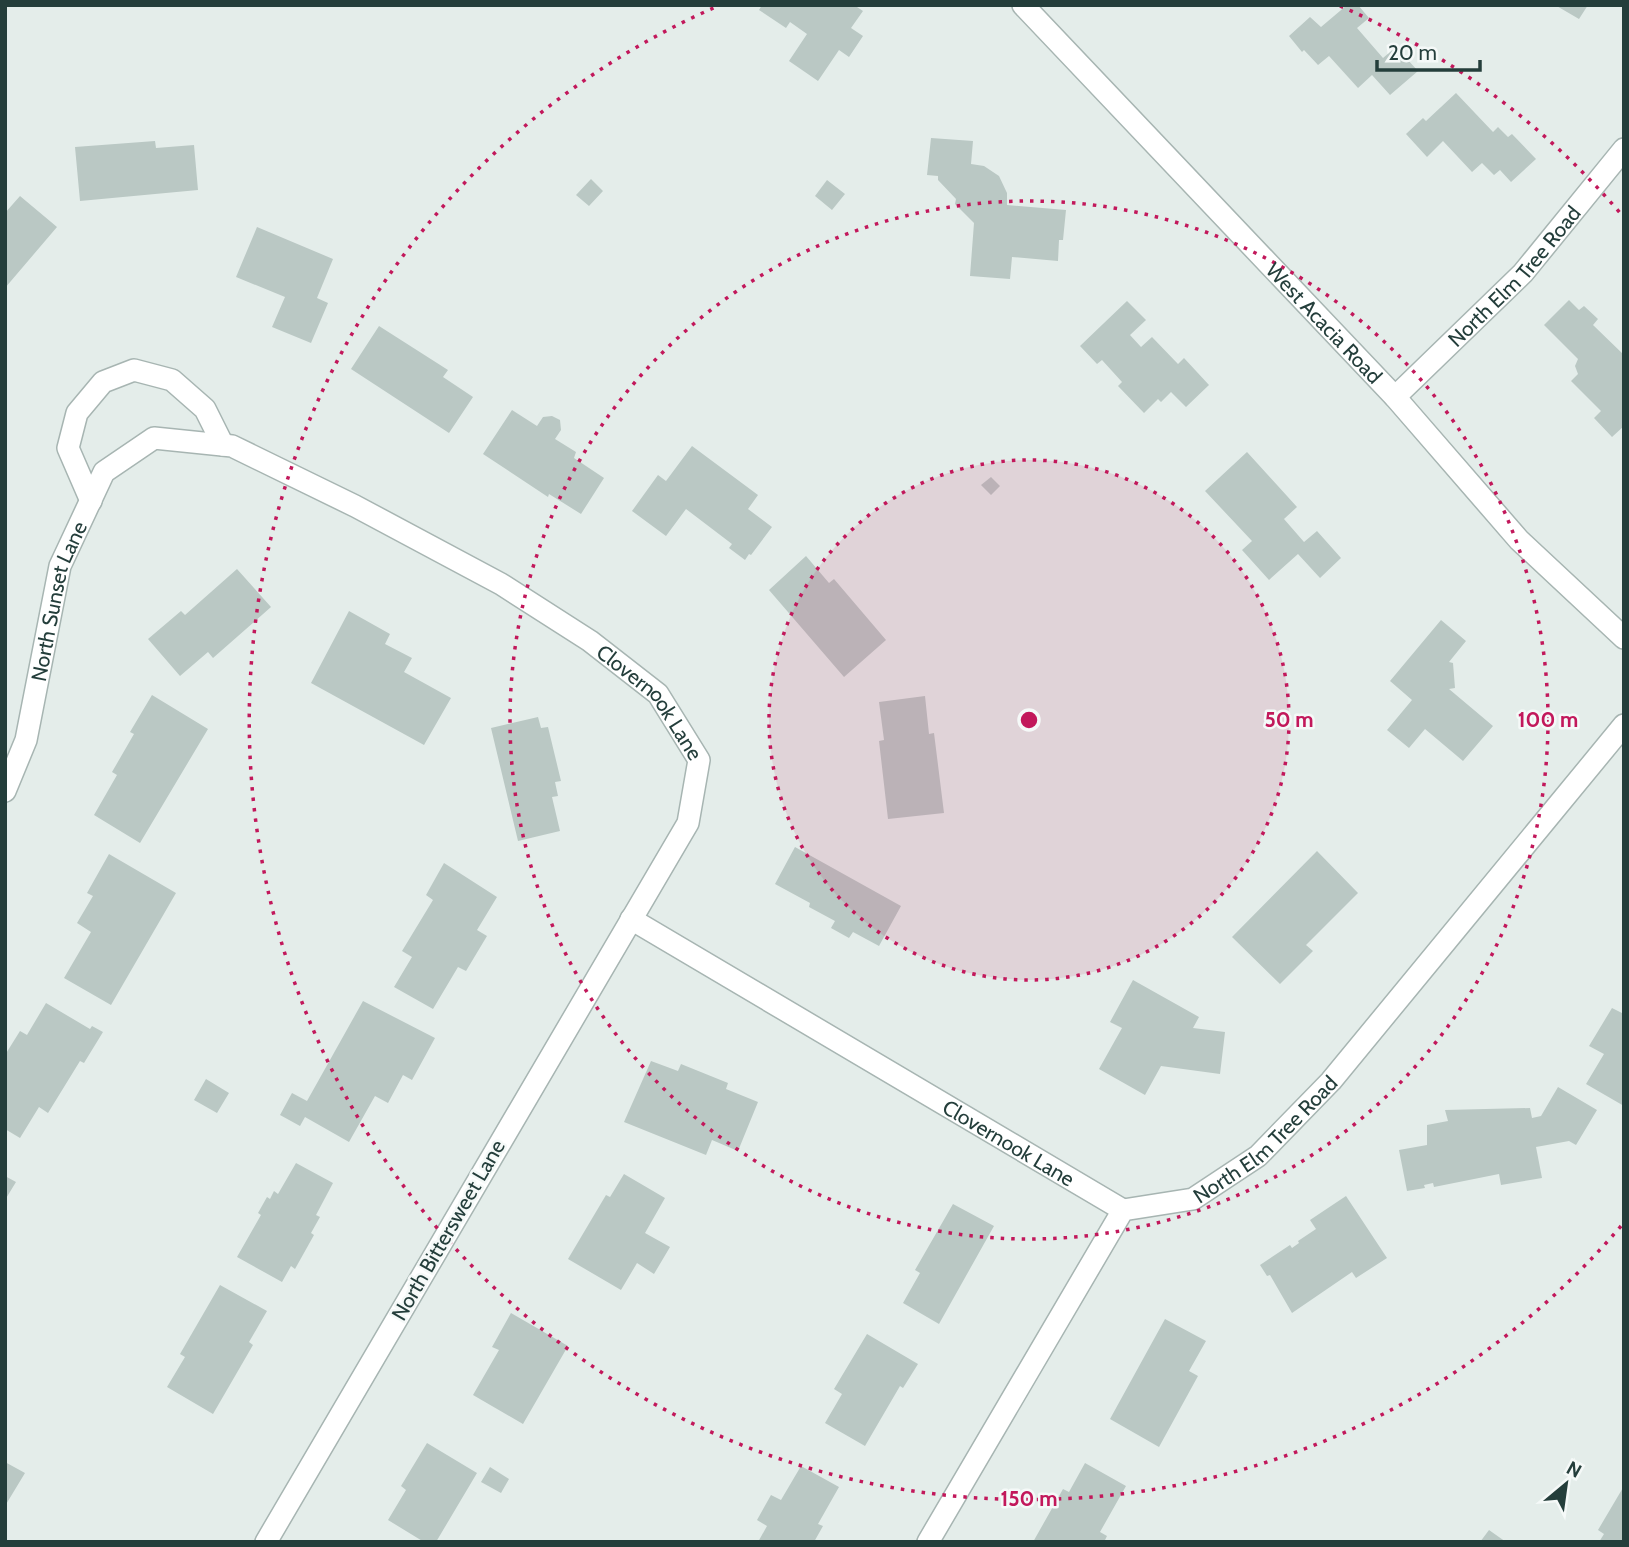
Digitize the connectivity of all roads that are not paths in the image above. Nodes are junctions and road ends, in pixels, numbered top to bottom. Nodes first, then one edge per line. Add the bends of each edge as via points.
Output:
1 (1023, 5) edge
2 (1624, 149) edge
3 (1395, 397) junction
4 (154, 438) joint
5 (223, 445) junction
6 (91, 500) junction
7 (1624, 638) edge
8 (1624, 725) edge
9 (5, 791) edge
10 (631, 919) junction
11 (1123, 1210) junction
12 (266, 1542) edge
13 (928, 1542) edge

1 - 3 street, West Acacia Road
2 - 3 street, North Elm Tree Road via 1522,273
3 - 7 street, West Acacia Road via 1519,540
4 - 5 street, Clovernook Lane
4 - 6 street, North Sunset Lane via 104,472
5 - 6 street via 205,409 172,380 134,370 103,382 77,413 68,448
5 - 10 street, Clovernook Lane via 355,506 501,584 590,641 658,695 698,760 688,823
6 - 9 street, North Sunset Lane via 60,566 26,740
8 - 11 street, North Elm Tree Road via 1331,1081 1258,1156 1193,1199
10 - 11 street, Clovernook Lane
10 - 12 street, North Bittersweet Lane
11 - 13 street

